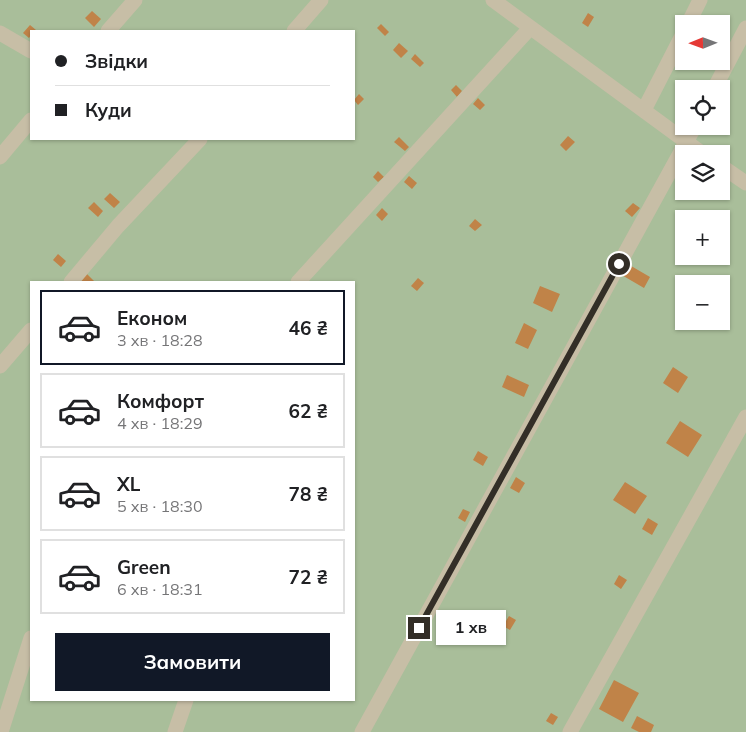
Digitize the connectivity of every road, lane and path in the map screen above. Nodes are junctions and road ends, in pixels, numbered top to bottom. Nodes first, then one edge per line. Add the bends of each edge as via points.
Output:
1 (136, 0) edge
2 (321, 0) edge
3 (700, 0) edge
4 (501, 2) edge
5 (692, 15) edge
6 (530, 28) junction
7 (746, 28) edge
8 (109, 30) edge
9 (295, 30) edge
10 (0, 33) edge
11 (30, 50) edge
12 (675, 50) edge
13 (719, 80) edge
14 (644, 110) junction
15 (30, 121) edge
16 (690, 135) edge
17 (199, 140) edge
18 (686, 143) junction
19 (689, 145) edge
20 (0, 157) edge
21 (730, 172) edge
22 (746, 183) edge
23 (72, 281) edge
24 (299, 281) edge
25 (30, 331) edge
26 (0, 366) edge
27 (746, 418) edge
28 (30, 641) edge
29 (186, 701) edge
30 (1, 732) edge
31 (175, 732) edge
32 (362, 732) edge
33 (570, 732) edge

1 - 8 street
2 - 9 street
3 - 5 street
4 - 6 street
6 - 14 street
6 - 24 street
7 - 13 street
10 - 11 street
12 - 14 street
14 - 18 street
15 - 20 street
16 - 18 street
17 - 23 street via 118,226
18 - 19 street
18 - 32 street
21 - 22 street
25 - 26 street
27 - 33 street
28 - 30 street
29 - 31 street

